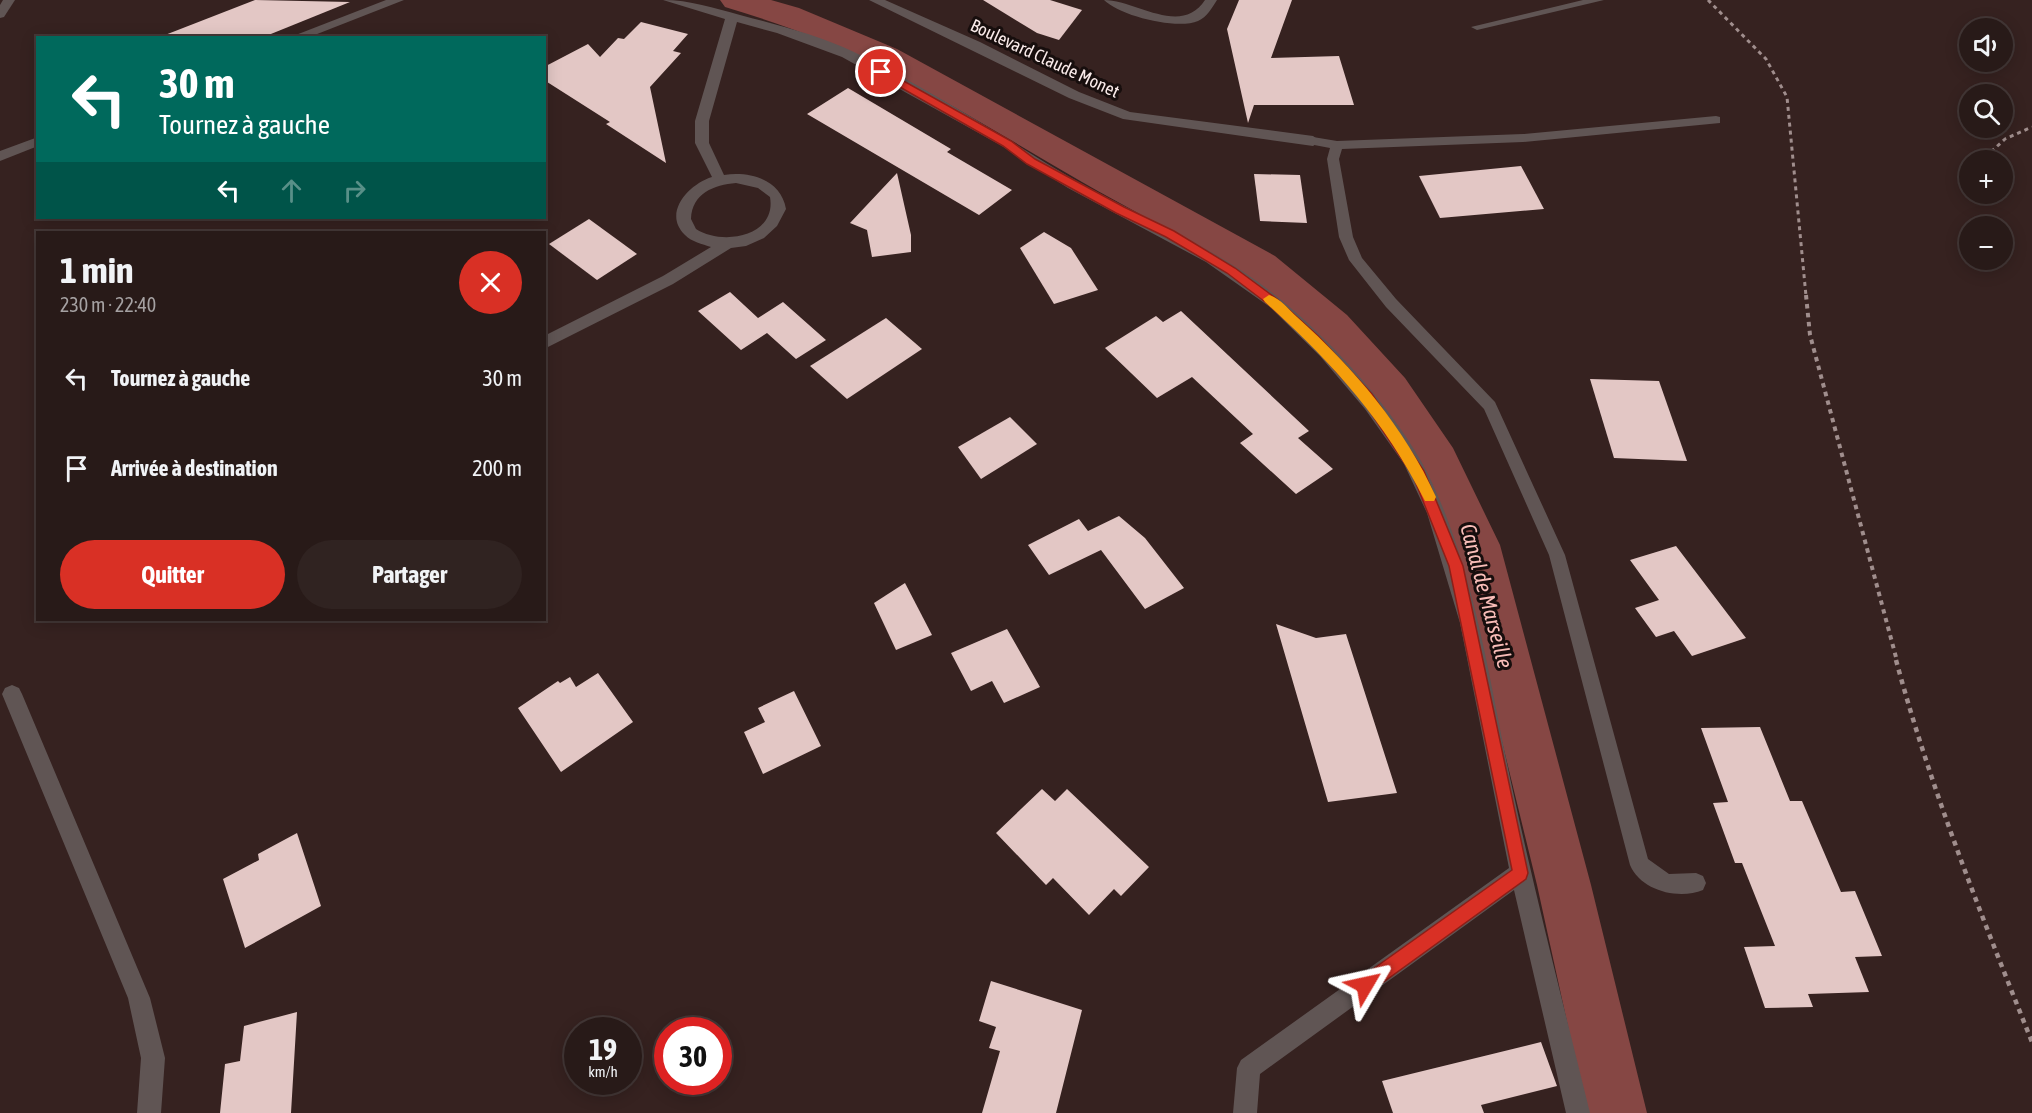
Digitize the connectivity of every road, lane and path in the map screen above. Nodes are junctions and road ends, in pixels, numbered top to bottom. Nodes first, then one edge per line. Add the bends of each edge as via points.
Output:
1 (9, 0) edge
2 (398, 0) edge
3 (669, 0) edge
4 (875, 0) edge
5 (1110, 0) edge
6 (1211, 0) edge
7 (1598, 0) edge
8 (1708, 0) edge
9 (0, 15) edge
10 (732, 17) junction
11 (1478, 27) dead end
12 (299, 36) edge
13 (1716, 120) dead end
14 (2032, 127) edge
15 (1313, 141) joint
16 (36, 142) edge
17 (1337, 145) junction
18 (1993, 150) edge
19 (0, 156) edge
20 (720, 180) junction
21 (727, 244) junction
22 (546, 342) edge
23 (12, 694) dead end
24 (1520, 873) junction
25 (1696, 883) dead end
26 (2032, 1042) edge
27 (149, 1113) edge
28 (1245, 1113) edge
29 (1578, 1113) edge

1 - 9 lane
2 - 12 street
3 - 10 street
4 - 15 street, Boulevard Claude Monet via 1074,95 1128,116
5 - 6 street via 1165,19 1191,20 1204,12
7 - 11 lane
8 - 26 path via 1766,59 1787,97 1810,335 1913,723
10 - 20 street via 702,121 702,143
10 - 24 street via 847,54 1007,143 1041,167 1231,270 1314,339 1360,389 1419,474 1456,566
13 - 17 lane via 1523,138
14 - 18 path via 2005,139
15 - 17 lane
16 - 19 street
17 - 25 lane via 1333,159 1346,237 1356,260 1391,303 1490,406 1557,555 1640,865 1666,884
20 - 21 street via 706,185 686,201 683,222 699,238
20 - 21 street via 752,179 765,184 780,203 771,226 751,238
21 - 22 street via 668,280
23 - 27 street via 139,998 153,1058
24 - 28 street via 1250,1068
24 - 29 street

